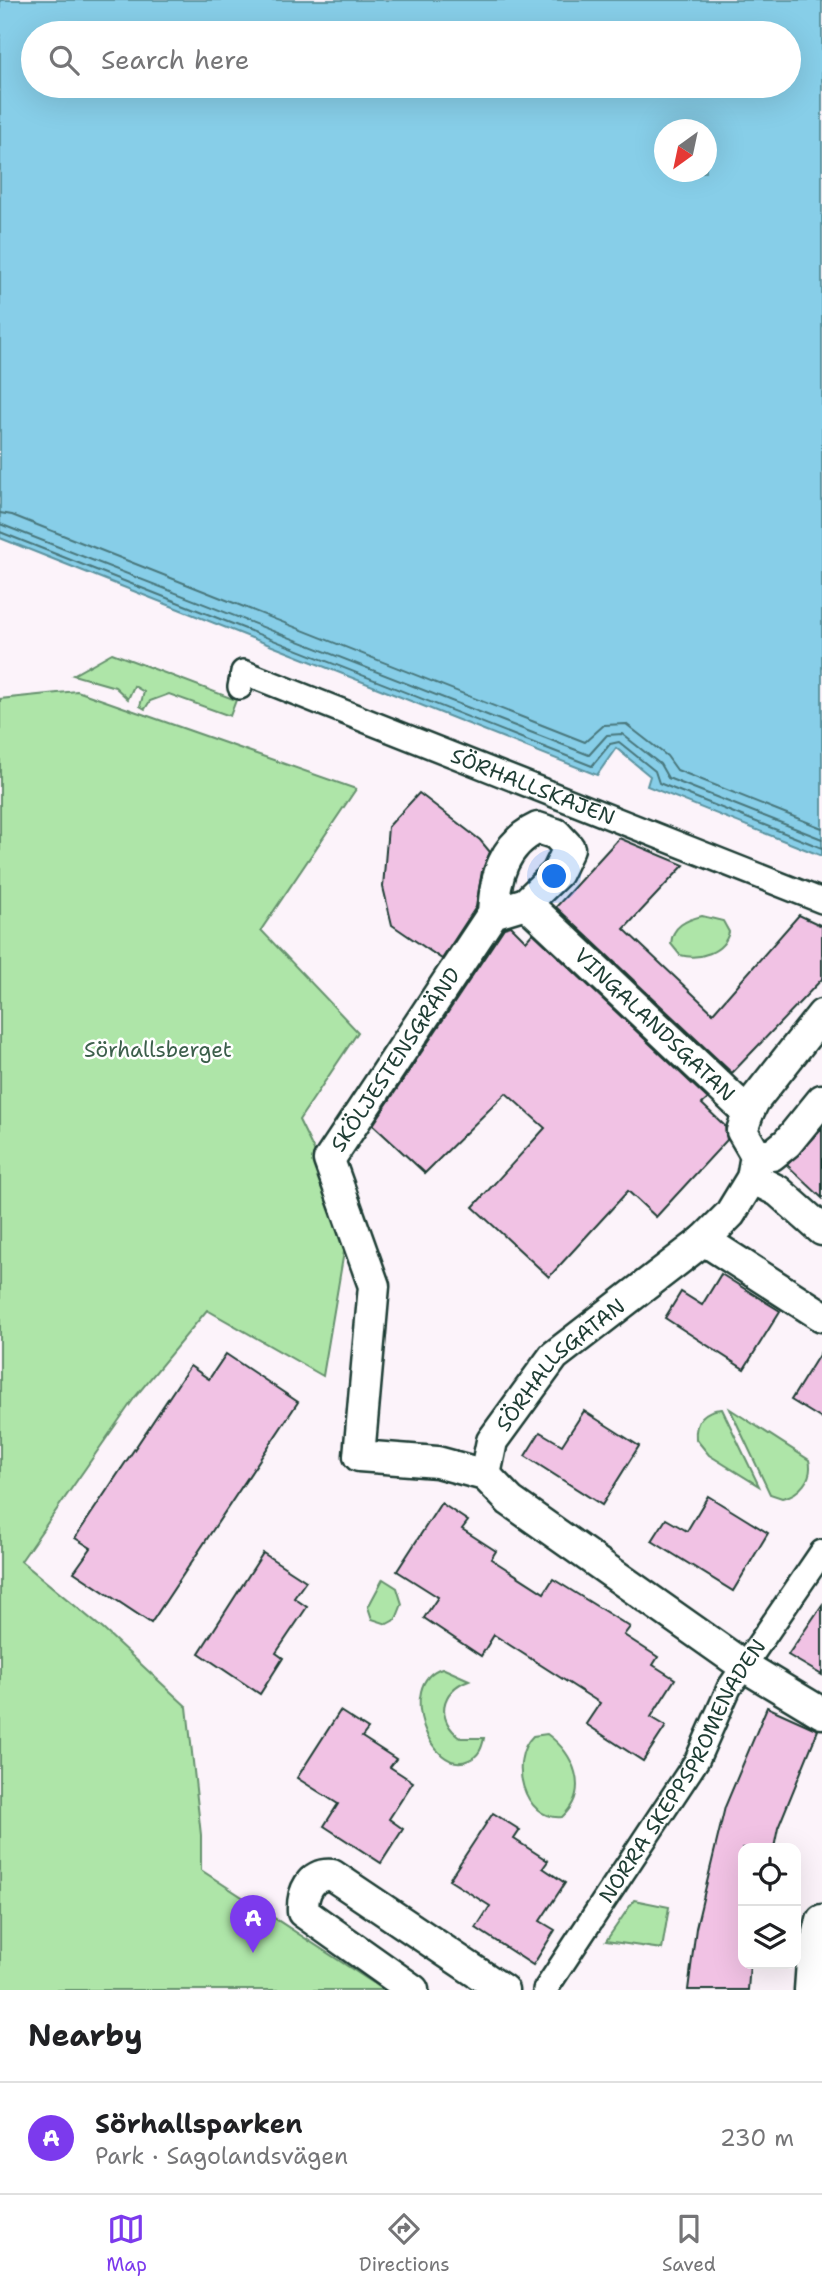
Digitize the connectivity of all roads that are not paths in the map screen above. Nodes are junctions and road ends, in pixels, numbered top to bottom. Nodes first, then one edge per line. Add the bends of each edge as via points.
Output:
1 (242, 679) dead end
2 (554, 796) junction
3 (538, 828) junction
4 (822, 901) edge
5 (526, 903) junction
6 (493, 913) junction
7 (822, 1015) edge
8 (822, 1100) edge
9 (748, 1113) junction
10 (754, 1167) junction
11 (822, 1230) edge
12 (704, 1240) junction
13 (822, 1316) edge
14 (485, 1475) junction
15 (822, 1552) edge
16 (744, 1666) junction
17 (822, 1713) edge
18 (822, 1920) edge
19 (413, 1990) edge
20 (503, 1990) edge
21 (545, 1990) edge
22 (810, 1990) edge

1 - 2 street, SÖRHALLSKAJEN
2 - 3 street, SKÖLJESTENSGRÄND
2 - 4 street, SÖRHALLSKAJEN
3 - 5 street via 556,834 569,848 557,873
3 - 6 street, SKÖLJESTENSGRÄND via 517,842 501,865
5 - 6 street
5 - 9 street, VINGALANDSGATAN
6 - 14 street, SKÖLJESTENSGRÄND via 329,1160 374,1286 359,1456 438,1462
7 - 9 street
8 - 10 street via 787,1143
9 - 10 street, VINGALANDSGATAN via 742,1131
10 - 11 street
10 - 12 street, SÖRHALLSGATAN via 730,1214
12 - 13 street
12 - 14 street, SÖRHALLSGATAN via 554,1356 492,1441
14 - 16 street via 510,1501
15 - 16 street, NORRA SKEPPSPROMENADEN
16 - 17 street
16 - 21 street, NORRA SKEPPSPROMENADEN via 721,1701 697,1760
18 - 22 street
19 - 20 street via 303,1912 307,1885 323,1874 332,1875

